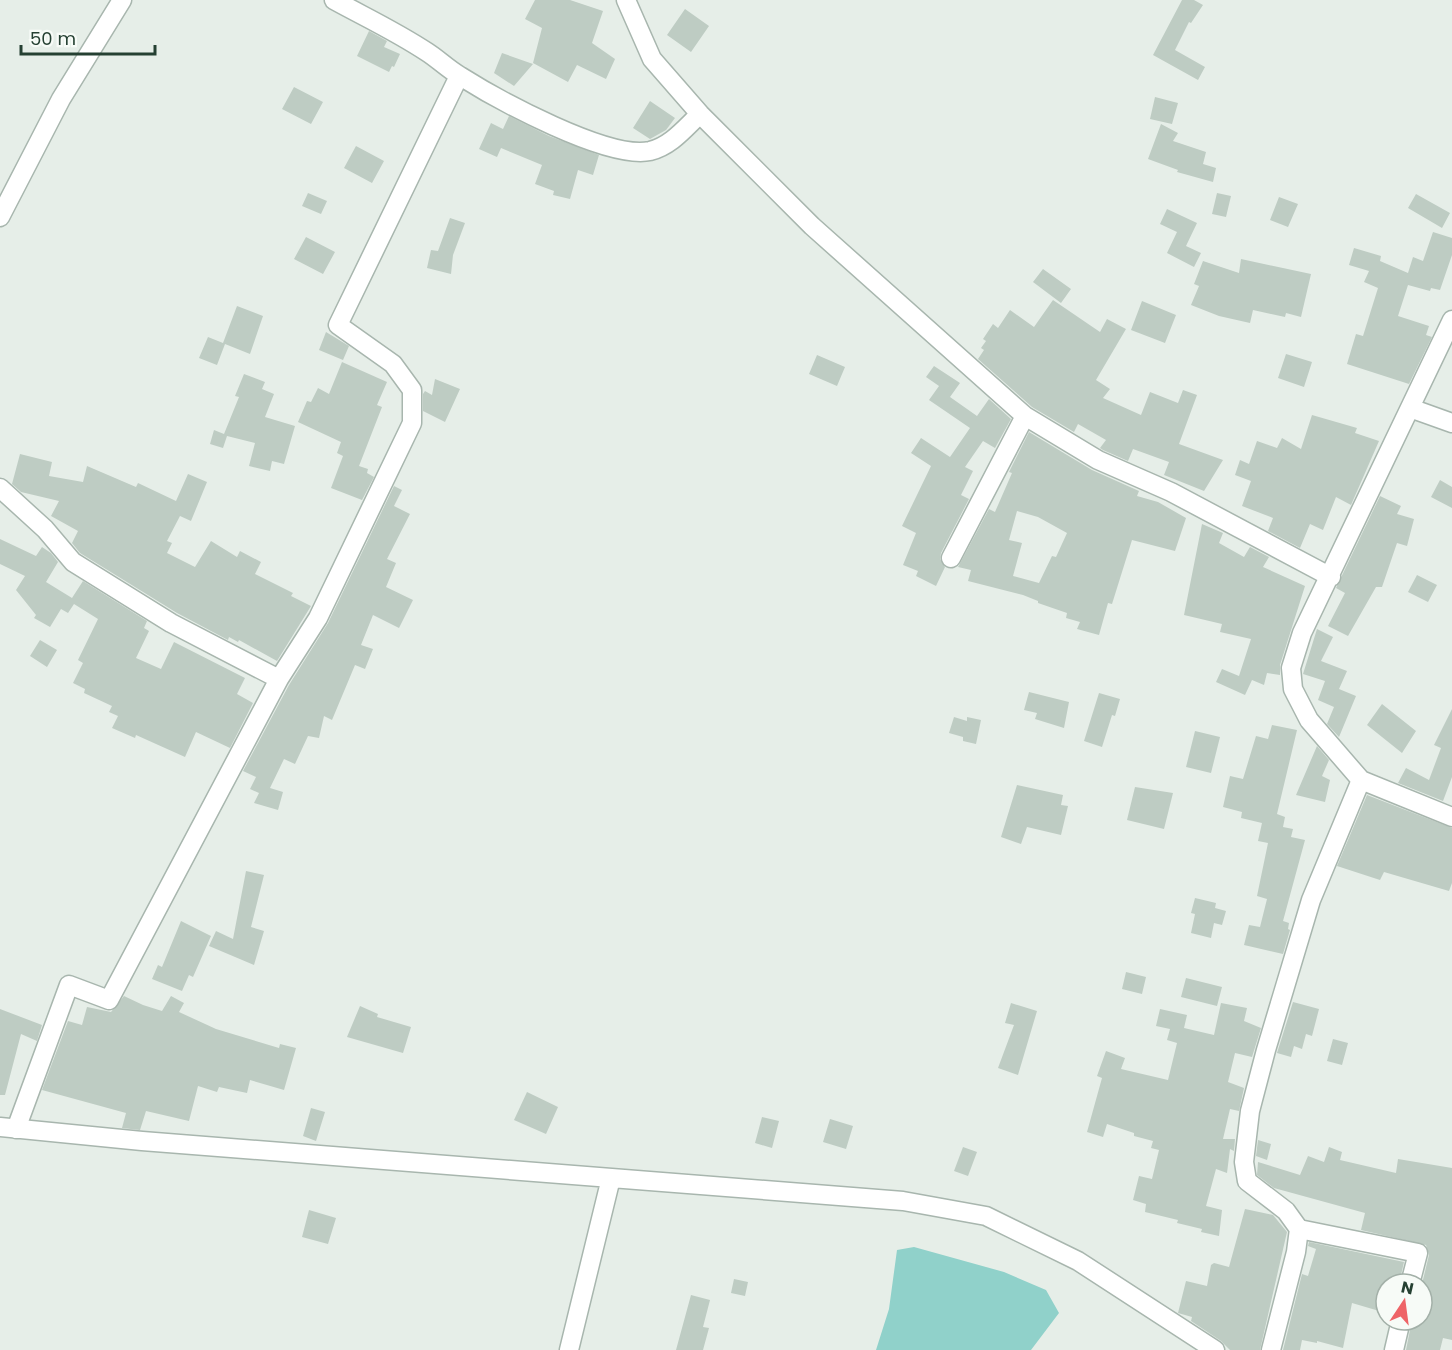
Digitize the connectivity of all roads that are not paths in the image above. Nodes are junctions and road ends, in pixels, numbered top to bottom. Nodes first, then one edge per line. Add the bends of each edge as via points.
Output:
1 (122, 0) edge
2 (334, 0) edge
3 (626, 0) edge
4 (459, 76) junction
5 (700, 114) junction
6 (0, 217) edge
7 (1452, 320) edge
8 (1410, 408) junction
9 (1025, 416) junction
10 (1452, 423) edge
11 (0, 488) edge
12 (951, 558) dead end
13 (1331, 577) junction
14 (279, 679) junction
15 (1361, 780) junction
16 (1452, 817) edge
17 (8, 1128) edge
18 (611, 1178) junction
19 (1299, 1229) junction
20 (1413, 1272) edge
21 (1398, 1332) edge
22 (569, 1350) edge
23 (1215, 1350) edge
24 (1271, 1350) edge
25 (1394, 1350) edge

1 - 6 street via 61,99
2 - 4 street via 426,51
3 - 5 street via 652,59
4 - 5 street via 590,142 621,152 666,146
4 - 14 street via 338,325 393,364 412,390 412,423 318,618
5 - 9 street via 812,226
7 - 8 street
8 - 10 street
8 - 13 street
9 - 12 street
9 - 13 street via 1098,460 1171,492
11 - 14 street via 45,529 73,562 171,623
13 - 15 street via 1302,633 1291,668 1293,689 1309,720
14 - 17 street via 108,1000 69,985
15 - 16 street
15 - 19 street via 1311,900 1250,1111 1244,1162 1247,1181 1286,1210
17 - 18 street
18 - 22 street
18 - 23 street via 903,1200 986,1216 1078,1261
19 - 20 street via 1418,1253
19 - 24 street
21 - 25 street

